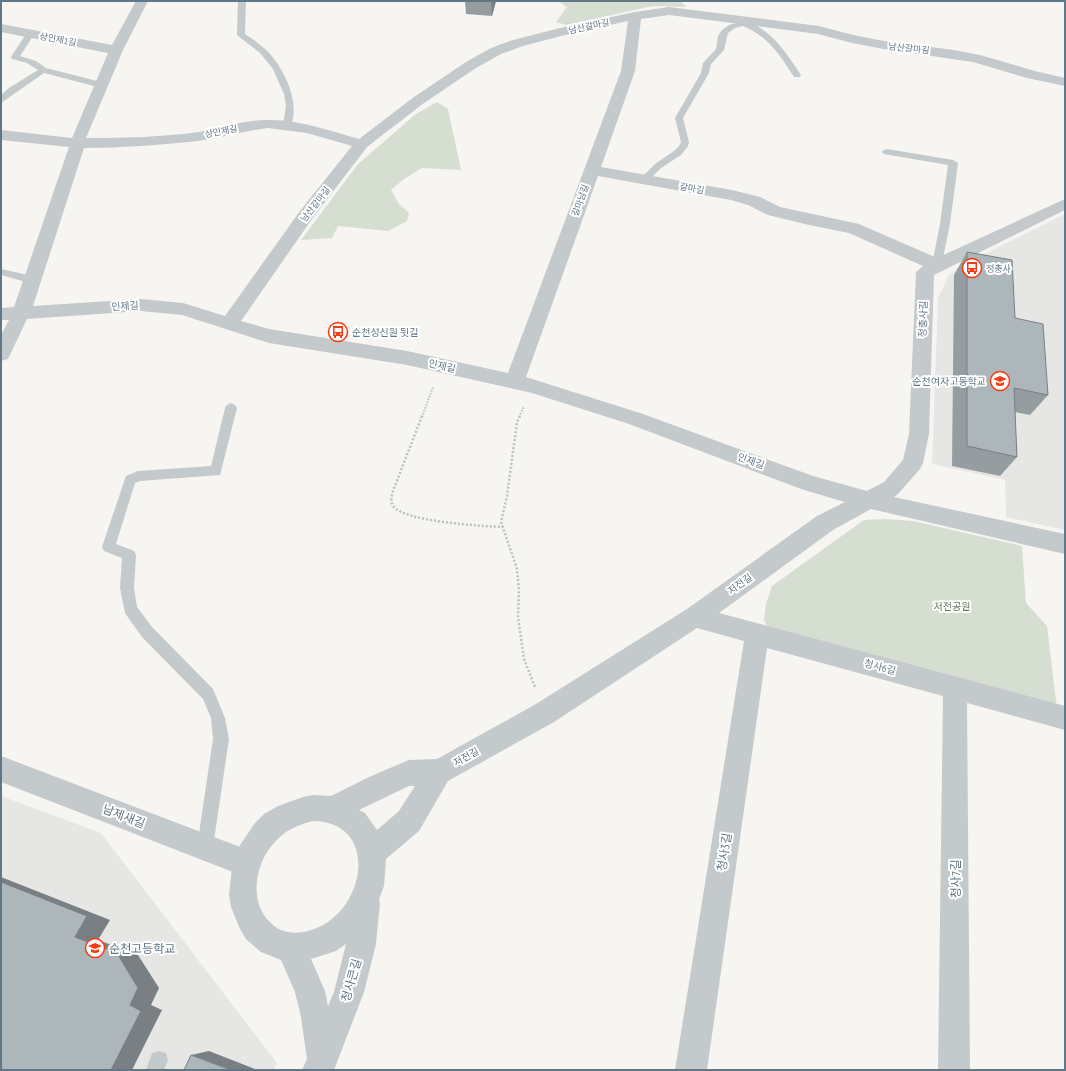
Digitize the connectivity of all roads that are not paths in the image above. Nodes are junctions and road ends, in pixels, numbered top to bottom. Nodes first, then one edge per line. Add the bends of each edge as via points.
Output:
1 (142, 1) edge
2 (242, 1) edge
3 (635, 16) junction
4 (748, 22) junction
5 (1, 28) edge
6 (31, 34) junction
7 (116, 50) junction
8 (43, 70) junction
9 (797, 75) dead end
10 (1065, 82) edge
11 (102, 86) junction
12 (1, 100) edge
13 (287, 125) junction
14 (1, 134) edge
15 (78, 142) junction
16 (362, 144) junction
17 (887, 152) dead end
18 (591, 170) junction
19 (644, 180) junction
20 (1065, 204) edge
21 (937, 265) junction
22 (1, 272) edge
23 (33, 280) junction
24 (1, 314) edge
25 (21, 314) junction
26 (229, 324) junction
27 (1, 354) edge
28 (524, 384) junction
29 (231, 408) dead end
30 (869, 500) junction
31 (1065, 544) edge
32 (695, 617) junction
33 (757, 634) junction
34 (955, 688) junction
35 (1065, 718) edge
36 (1, 769) edge
37 (439, 772) junction
38 (333, 809) junction
39 (205, 847) junction
40 (372, 853) junction
41 (246, 863) junction
42 (367, 898) junction
43 (291, 948) junction
44 (320, 1064) edge
45 (691, 1070) edge
46 (954, 1070) edge

1 - 7 street
2 - 13 lane via 242,35 263,51 277,69 288,94 290,106
3 - 4 street, 남산갈마길 via 670,11
3 - 16 street, 남산갈마길 via 560,32 496,51 419,100
3 - 18 street, 갈마남길 via 628,71
4 - 9 lane via 772,39
4 - 10 street, 남산갈마길 via 819,30 852,40 961,55
4 - 19 lane via 724,31 720,50 707,63 706,73 681,113 684,146
5 - 6 street, 상인제1길
6 - 7 street, 상인제1길
6 - 8 lane via 15,57 38,64
7 - 11 street
8 - 11 lane
8 - 12 lane
11 - 15 street
13 - 15 street, 상인제길 via 268,124 193,136 118,143
13 - 16 street, 상인제길
14 - 15 street, 상인제길
15 - 23 street
16 - 26 street, 남산갈마길 via 306,215
17 - 21 lane via 953,163
18 - 19 street, 갈마길
18 - 28 street, 갈마남길
19 - 21 street, 갈마길 via 732,195 754,201 774,211 853,228
20 - 21 street, 정충사길
21 - 30 street, 정충사길 via 925,272 919,434 913,463 891,488
22 - 23 lane
23 - 25 street
24 - 25 street, 인제길
25 - 26 street, 인제길 via 141,305 183,309
25 - 27 street
26 - 28 street, 인제길 via 269,336 407,358
28 - 30 street, 인제길 via 636,419 811,484
29 - 39 lane via 216,471 138,476 130,480 109,547 130,555 130,609 148,632 208,694 218,718 221,739
30 - 31 street
30 - 32 street, 저전길 via 825,523
32 - 33 street, 청사6길
32 - 37 street, 저전길 via 545,713
33 - 34 street, 청사6길
33 - 45 street, 청사3길
34 - 35 street, 청사6길
34 - 46 street, 청사7길
36 - 39 street, 남제새길
37 - 38 street, 저전길 via 409,773
37 - 40 street, 저전길 via 409,821
38 - 40 street via 350,818 364,833
38 - 41 street via 313,808 292,812 273,824 258,841
39 - 41 street, 남제새길
40 - 42 street via 373,876
41 - 43 street via 242,886 245,909 255,928 271,942
42 - 43 street via 354,920 336,937 314,946
42 - 44 street, 청사큰길 via 361,944 349,992
43 - 44 street, 청사큰길 via 310,991 316,1017

